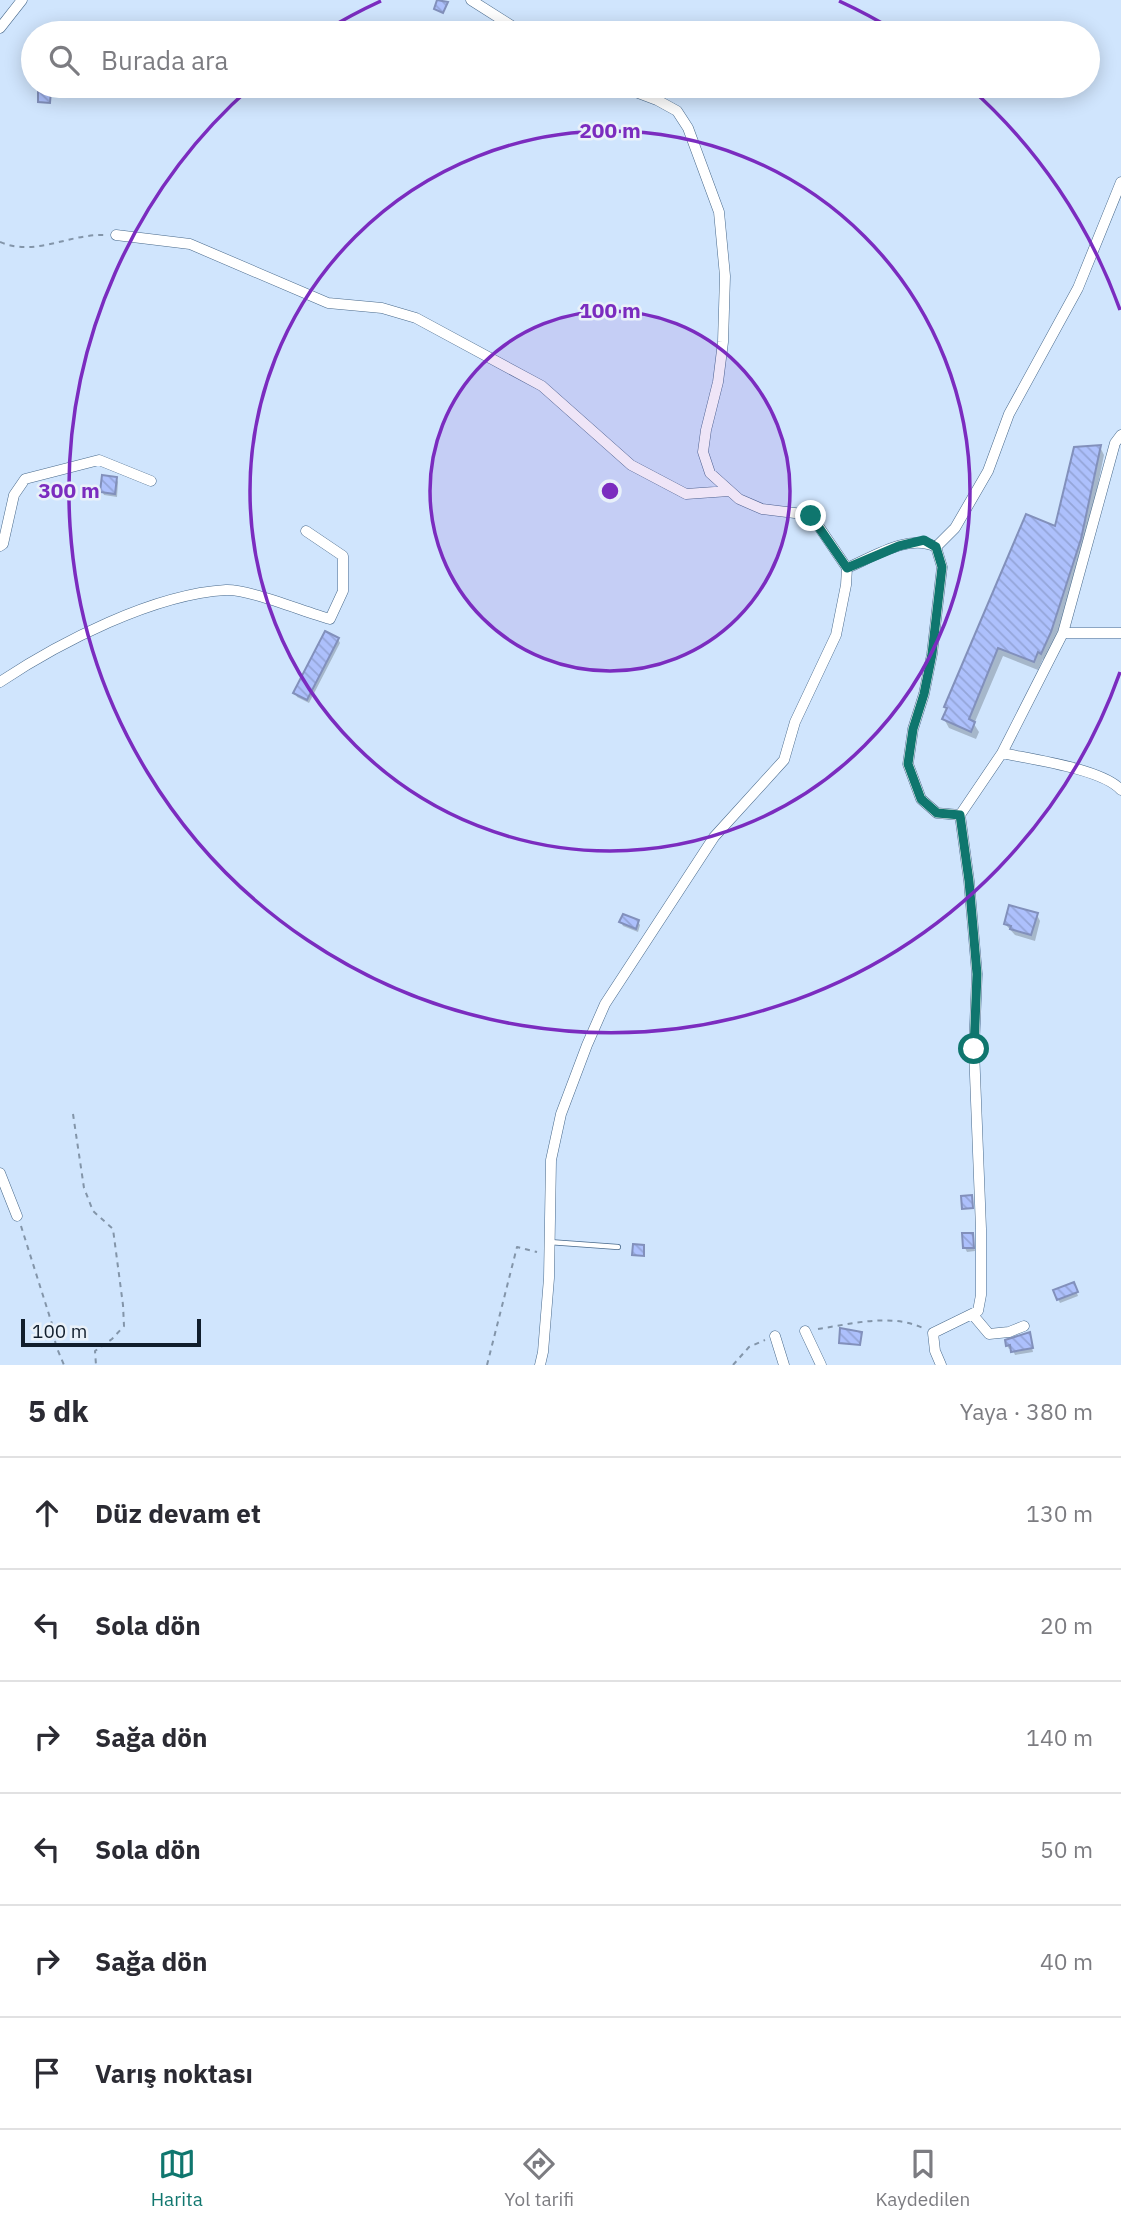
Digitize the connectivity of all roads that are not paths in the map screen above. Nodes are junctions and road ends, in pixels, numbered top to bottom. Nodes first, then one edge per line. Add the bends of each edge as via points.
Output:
1 (22, 0) edge
2 (471, 0) edge
3 (504, 21) edge
4 (0, 28) edge
5 (652, 98) edge
6 (1121, 183) edge
7 (116, 235) road end
8 (1121, 435) edge
9 (151, 481) dead end
10 (729, 491) junction
11 (306, 531) dead end
12 (0, 546) edge
13 (936, 547) junction
14 (847, 568) junction
15 (1063, 633) junction
16 (1121, 634) edge
17 (0, 682) edge
18 (1002, 753) junction
19 (1121, 790) edge
20 (960, 815) junction
21 (0, 1173) edge
22 (17, 1216) road end
23 (548, 1242) junction
24 (618, 1247) dead end
25 (973, 1315) junction
26 (1024, 1326) dead end
27 (805, 1331) road end
28 (775, 1336) road end
29 (540, 1365) edge
30 (784, 1365) edge
31 (821, 1365) edge
32 (941, 1365) edge

1 - 4 street
2 - 3 street
5 - 10 street via 677,111 688,128 719,212 725,276 723,342 703,452 710,473
6 - 13 street via 1077,288 1009,414 988,471 955,528
7 - 10 street via 190,244 328,303 382,308 416,318 542,386 631,465 686,494
8 - 15 street via 1115,443
9 - 12 street via 99,460 25,479 14,495
10 - 14 street via 762,509 811,516
11 - 17 street via 344,556 344,591 330,619 229,590 160,602 33,660
13 - 14 street via 924,540
13 - 20 street via 942,567 932,654 908,764 921,799 937,813
14 - 23 street via 836,635 795,722 784,760 714,837 605,1004 561,1114 551,1160
15 - 16 street
15 - 18 street
18 - 19 street via 1084,772 1109,780
18 - 20 street
20 - 25 street via 977,974 974,1049 981,1295
21 - 22 street
23 - 24 lane
23 - 29 street
25 - 26 street via 989,1335
25 - 32 street via 933,1333
27 - 31 street
28 - 30 street

